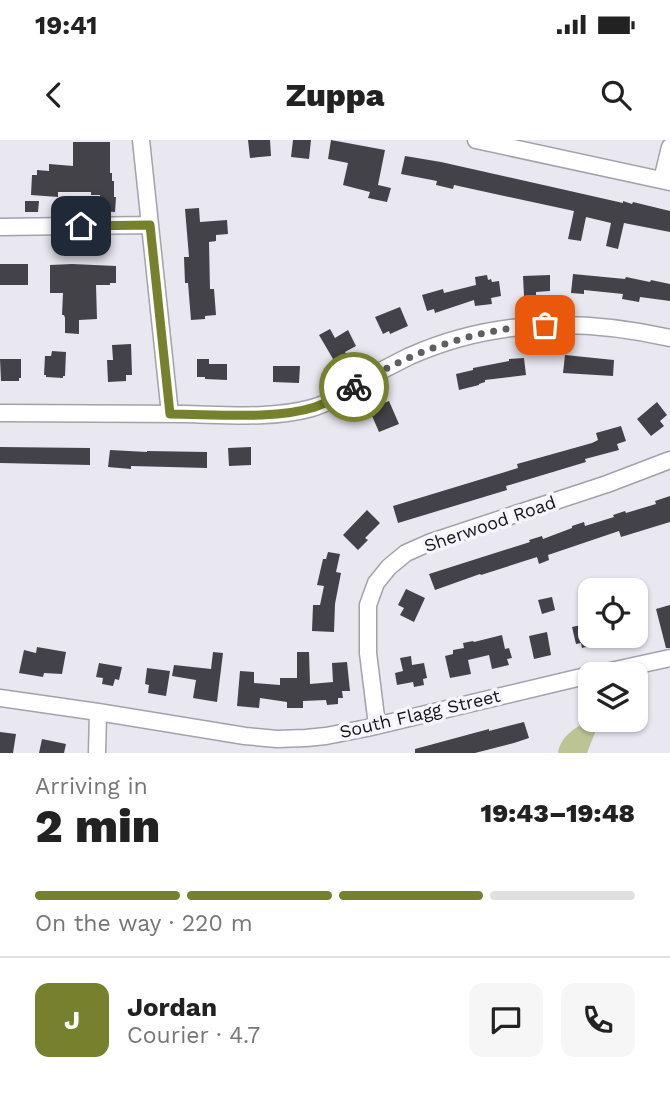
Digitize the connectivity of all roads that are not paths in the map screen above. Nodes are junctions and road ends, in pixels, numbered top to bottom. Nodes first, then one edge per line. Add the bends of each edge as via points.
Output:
1 (141, 140) edge
2 (476, 140) edge
3 (670, 148) edge
4 (666, 181) edge
5 (150, 225) junction
6 (0, 227) edge
7 (670, 338) edge
8 (0, 413) edge
9 (170, 414) junction
10 (670, 460) edge
11 (670, 658) edge
12 (648, 663) edge
13 (578, 678) edge
14 (0, 698) edge
15 (98, 712) junction
16 (377, 725) junction
17 (97, 753) edge

1 - 5 street
2 - 4 street
3 - 4 street
5 - 6 street
5 - 9 street
7 - 9 street via 601,326 518,327 412,355 312,408 246,415
8 - 9 street
10 - 16 street, Sherwood Road via 431,542 389,567 376,583 368,605 368,653
11 - 12 street
13 - 16 street, South Flagg Street
14 - 15 street, South Flagg Street
15 - 16 street, South Flagg Street via 277,739 326,736
15 - 17 street

